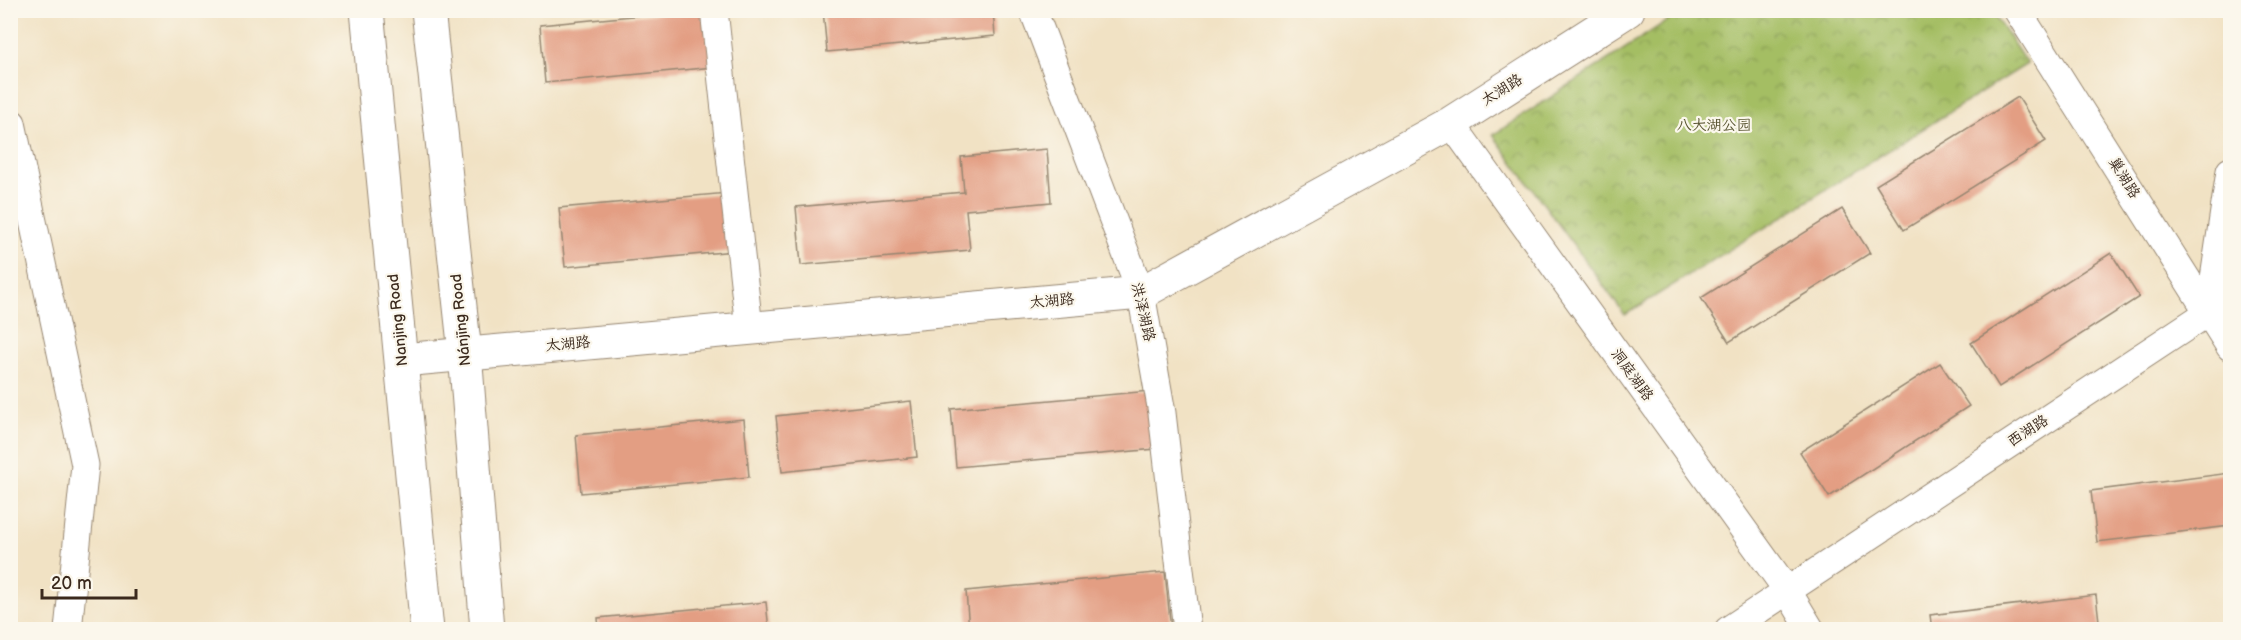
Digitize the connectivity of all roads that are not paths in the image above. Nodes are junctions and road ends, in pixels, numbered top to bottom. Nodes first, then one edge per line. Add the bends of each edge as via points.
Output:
1 (367, 10) edge
2 (428, 10) edge
3 (714, 10) edge
4 (1033, 10) edge
5 (1628, 10) edge
6 (2017, 10) edge
7 (12, 123) dead end
8 (1450, 123) junction
9 (2230, 171) edge
10 (1141, 293) junction
11 (2209, 312) junction
12 (749, 328) junction
13 (2230, 347) edge
14 (465, 353) junction
15 (402, 360) junction
16 (1787, 590) junction
17 (68, 630) edge
18 (427, 630) edge
19 (487, 630) edge
20 (1187, 630) edge
21 (1728, 630) edge
22 (1811, 630) edge

1 - 15 street, Nanjing Road
2 - 14 street, Nánjīng Road
3 - 12 street
4 - 10 street, 洪泽湖路
5 - 8 street, 太湖路
6 - 11 street, 巢湖路
7 - 17 street via 85,465
8 - 10 street, 太湖路
8 - 16 street, 洞庭湖路
9 - 11 street
10 - 12 street, 太湖路
10 - 20 street, 洪泽湖路 via 1162,413
11 - 13 street, 巢湖路
11 - 16 street, 西湖路
12 - 14 street, 太湖路
14 - 15 street, 太湖路
14 - 19 street, Nánjīng Road
15 - 18 street, Nanjing Road
16 - 21 street, 西湖路
16 - 22 street, 洞庭湖路

